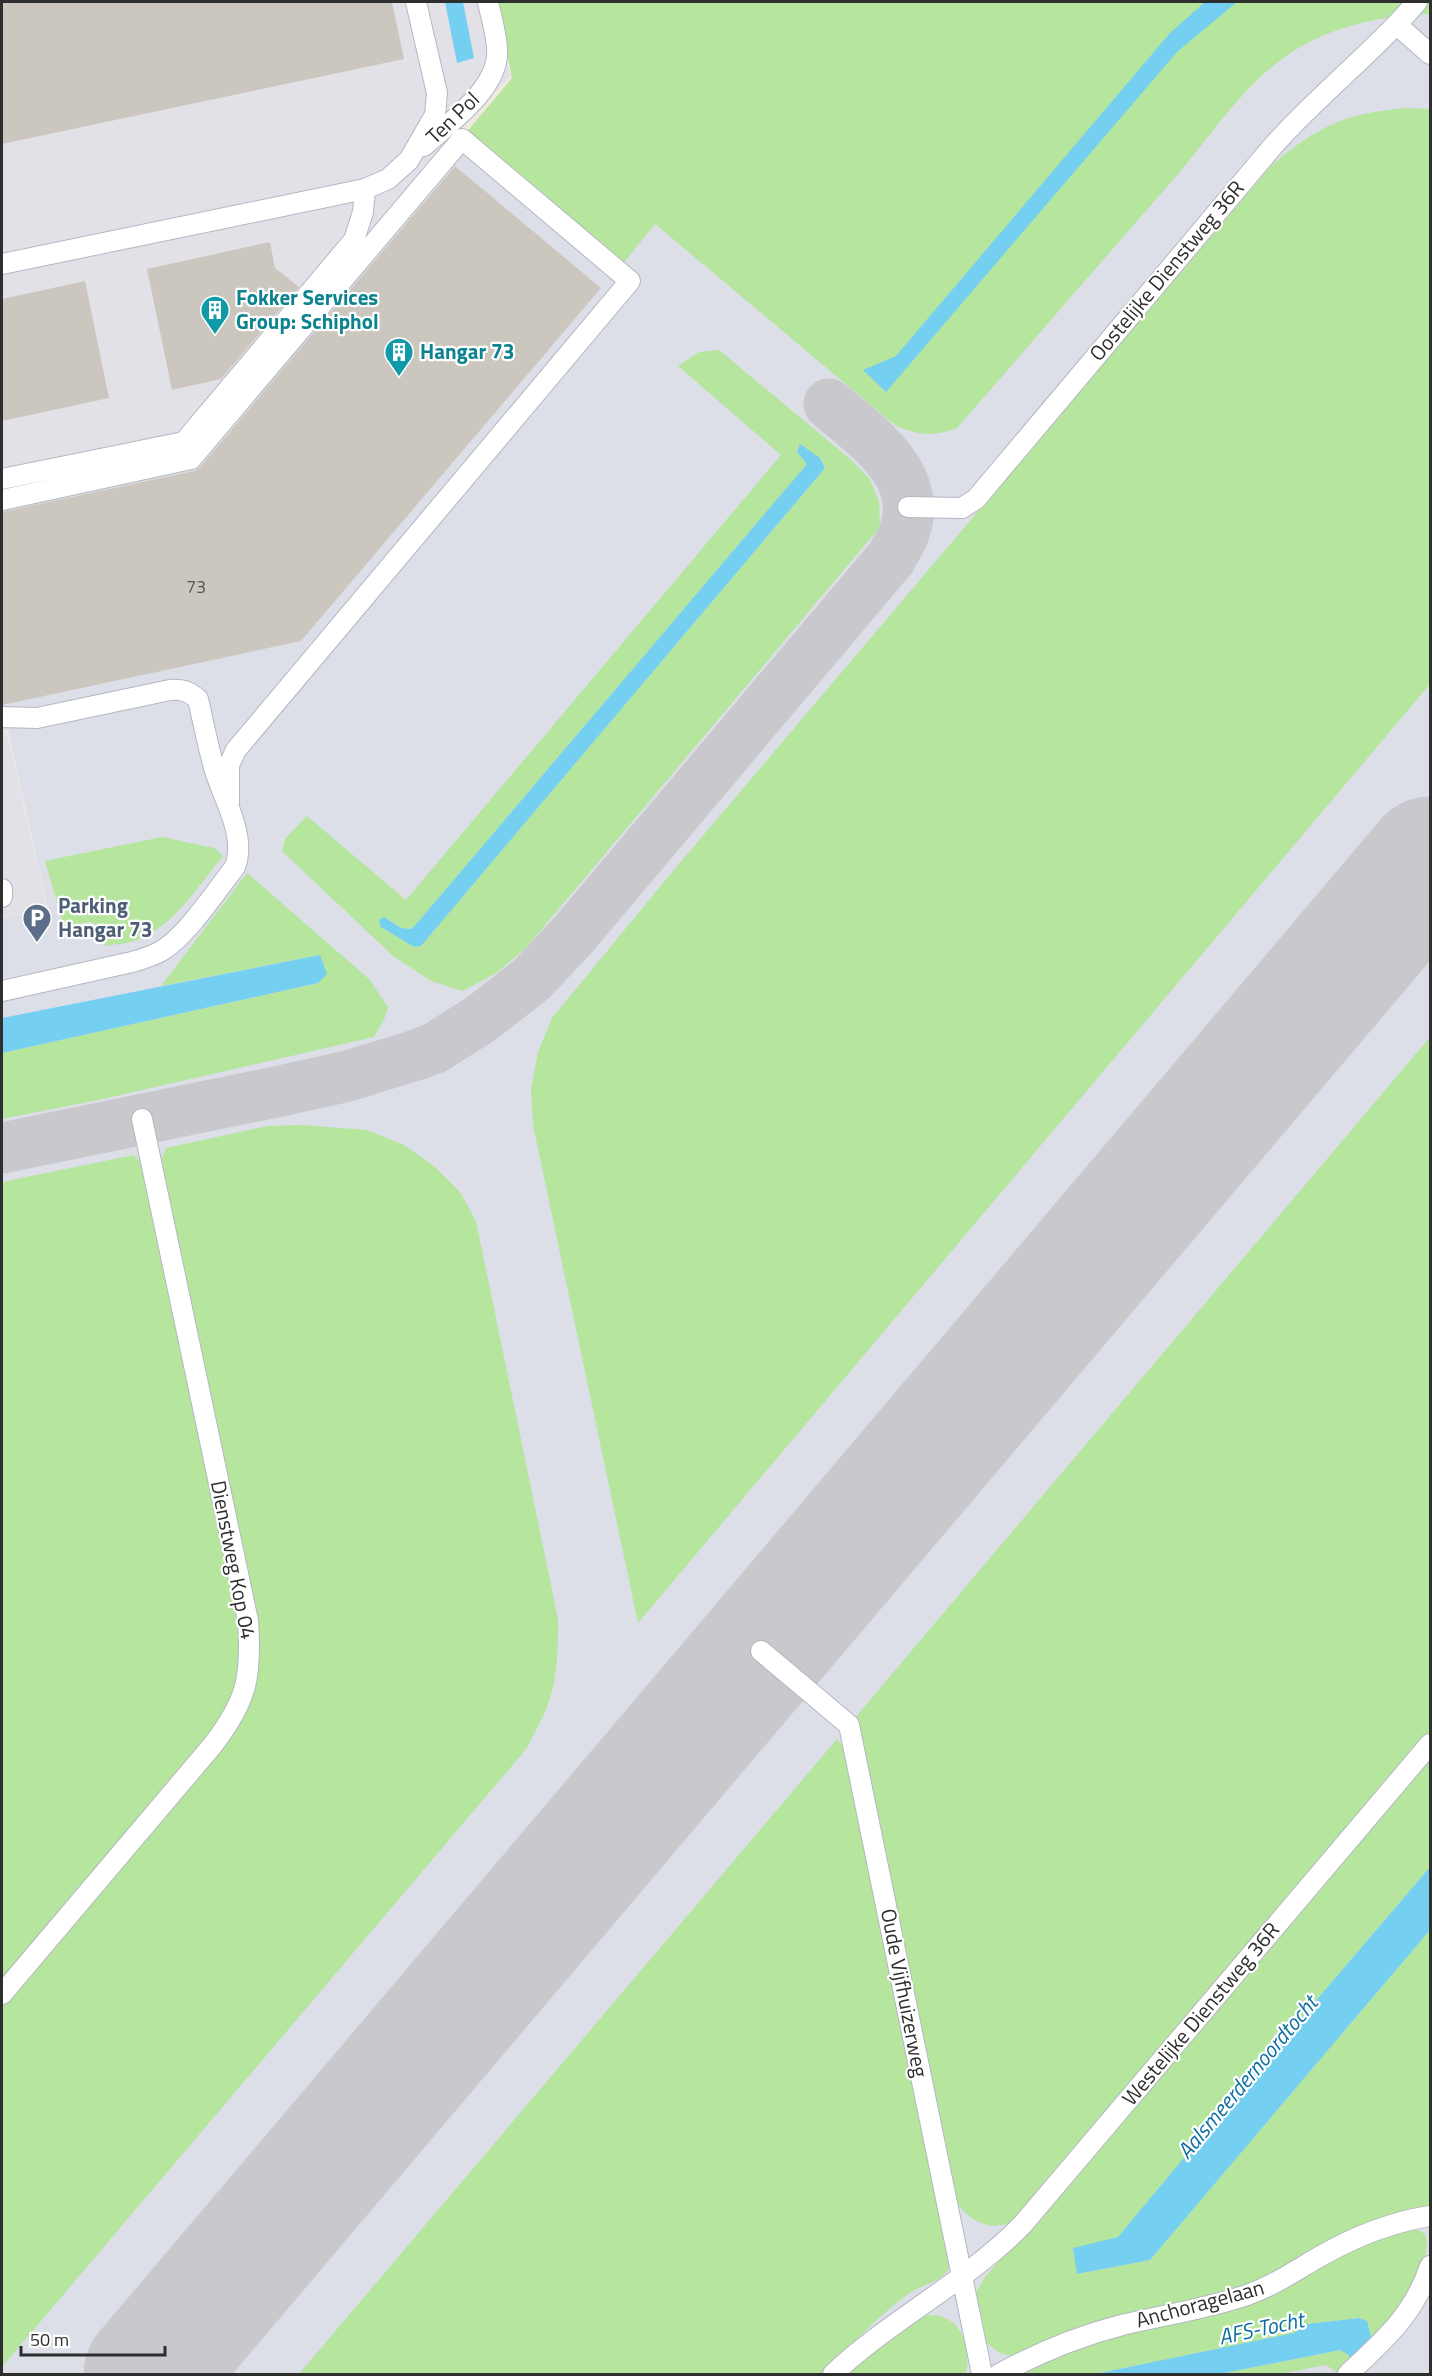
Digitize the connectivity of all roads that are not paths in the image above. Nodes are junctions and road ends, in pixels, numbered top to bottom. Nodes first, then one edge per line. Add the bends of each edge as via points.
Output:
1 (416, 2) edge
2 (488, 2) edge
3 (1417, 2) edge
4 (1397, 25) junction
5 (1431, 54) edge
6 (409, 160) junction
7 (364, 189) junction
8 (2, 264) edge
9 (2, 479) edge
10 (2, 500) edge
11 (908, 507) dead end
12 (2, 717) edge
13 (229, 803) junction
14 (2, 889) edge
15 (2, 897) edge
16 (2, 991) edge
17 (142, 1119) dead end
18 (761, 1651) dead end
19 (1431, 1744) edge
20 (2, 1994) edge
21 (1431, 2216) edge
22 (1431, 2266) edge
23 (962, 2275) junction
24 (832, 2374) edge
25 (982, 2374) edge
26 (999, 2374) edge
27 (1348, 2374) edge

1 - 6 lane via 437,93 435,116
2 - 6 lane, Ten Pol via 497,49 488,83
3 - 4 lane, Oostelijke Dienstweg 36R
4 - 5 lane
4 - 11 lane, Oostelijke Dienstweg 36R via 1280,138 976,499 962,508
6 - 7 lane, Ten Pol via 388,179
7 - 8 lane, Ten Pol
7 - 9 lane via 363,212 354,240 184,442
10 - 13 lane via 191,459 462,139 630,281 236,750 229,765
12 - 13 lane via 37,718 183,689 198,699 215,770
13 - 16 lane via 240,856 179,936 165,948 132,962
14 - 15 lane
17 - 20 lane, Dienstweg Kop 04 via 248,1621 247,1684 236,1710 212,1746
18 - 23 lane, Oude Vijfhuizerweg via 849,1725
19 - 23 lane, Westelijke Dienstweg 36R via 1023,2224
21 - 26 lane, Anchoragelaan via 1360,2237 1248,2295 1091,2334
22 - 27 lane via 1405,2318
23 - 24 lane, Westelijke Dienstweg 36R
23 - 25 lane, Oude Vijfhuizerweg

